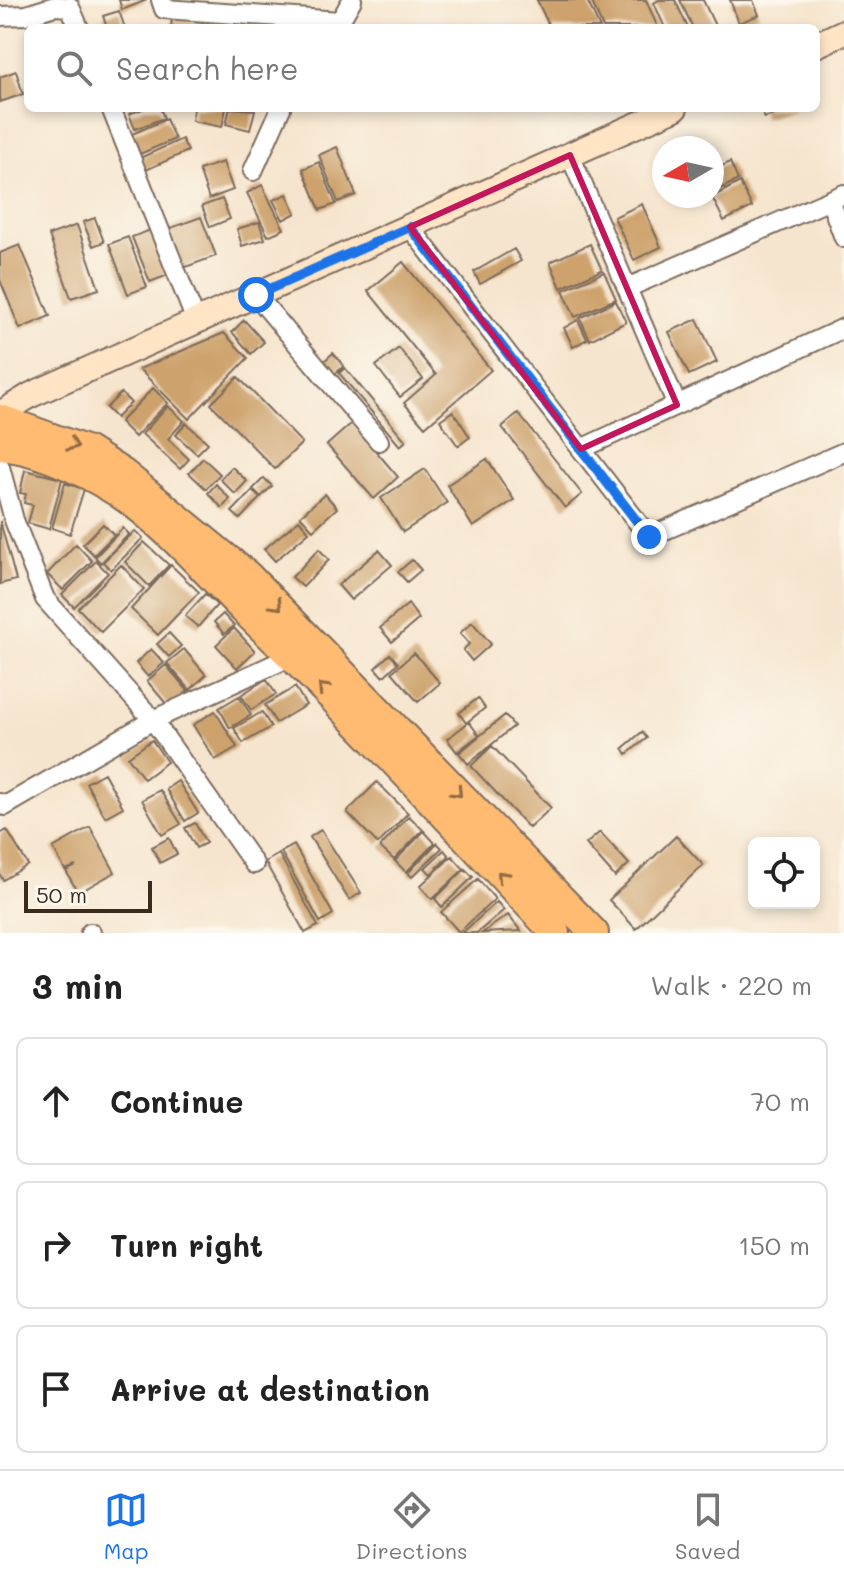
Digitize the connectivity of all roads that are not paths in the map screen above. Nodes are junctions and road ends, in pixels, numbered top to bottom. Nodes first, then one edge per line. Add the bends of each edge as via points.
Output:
1 (161, 0) edge
2 (352, 0) edge
3 (47, 4) edge
4 (0, 16) edge
5 (77, 24) edge
6 (337, 24) edge
7 (844, 32) edge
8 (820, 43) edge
9 (113, 112) edge
10 (279, 112) edge
11 (666, 112) edge
12 (570, 155) junction
13 (253, 171) dead end
14 (837, 197) edge
15 (410, 227) junction
16 (844, 238) edge
17 (627, 288) junction
18 (256, 295) junction
19 (196, 321) junction
20 (844, 328) edge
21 (677, 405) junction
22 (1, 410) edge
23 (379, 441) dead end
24 (0, 446) edge
25 (581, 449) junction
26 (844, 452) edge
27 (0, 467) edge
28 (292, 656) junction
29 (153, 720) junction
30 (0, 803) edge
31 (254, 864) dead end
32 (555, 933) edge
33 (594, 933) edge

1 - 6 street via 164,9
2 - 6 street
3 - 4 street via 26,15
3 - 5 street via 70,7
7 - 8 main road
9 - 19 street
10 - 13 street
11 - 12 main road
12 - 15 main road
12 - 17 street
14 - 16 street
14 - 17 street
15 - 18 main road
15 - 25 street
17 - 21 street
18 - 19 main road
18 - 23 street
19 - 22 main road
20 - 21 street
21 - 25 street
22 -> 33 highway via 124,474 247,575
24 - 28 highway via 56,462 135,504
25 - 26 street via 649,537
27 - 29 street via 45,599
28 - 29 street
32 -> 28 highway
29 - 30 street via 5,806
29 - 31 street

